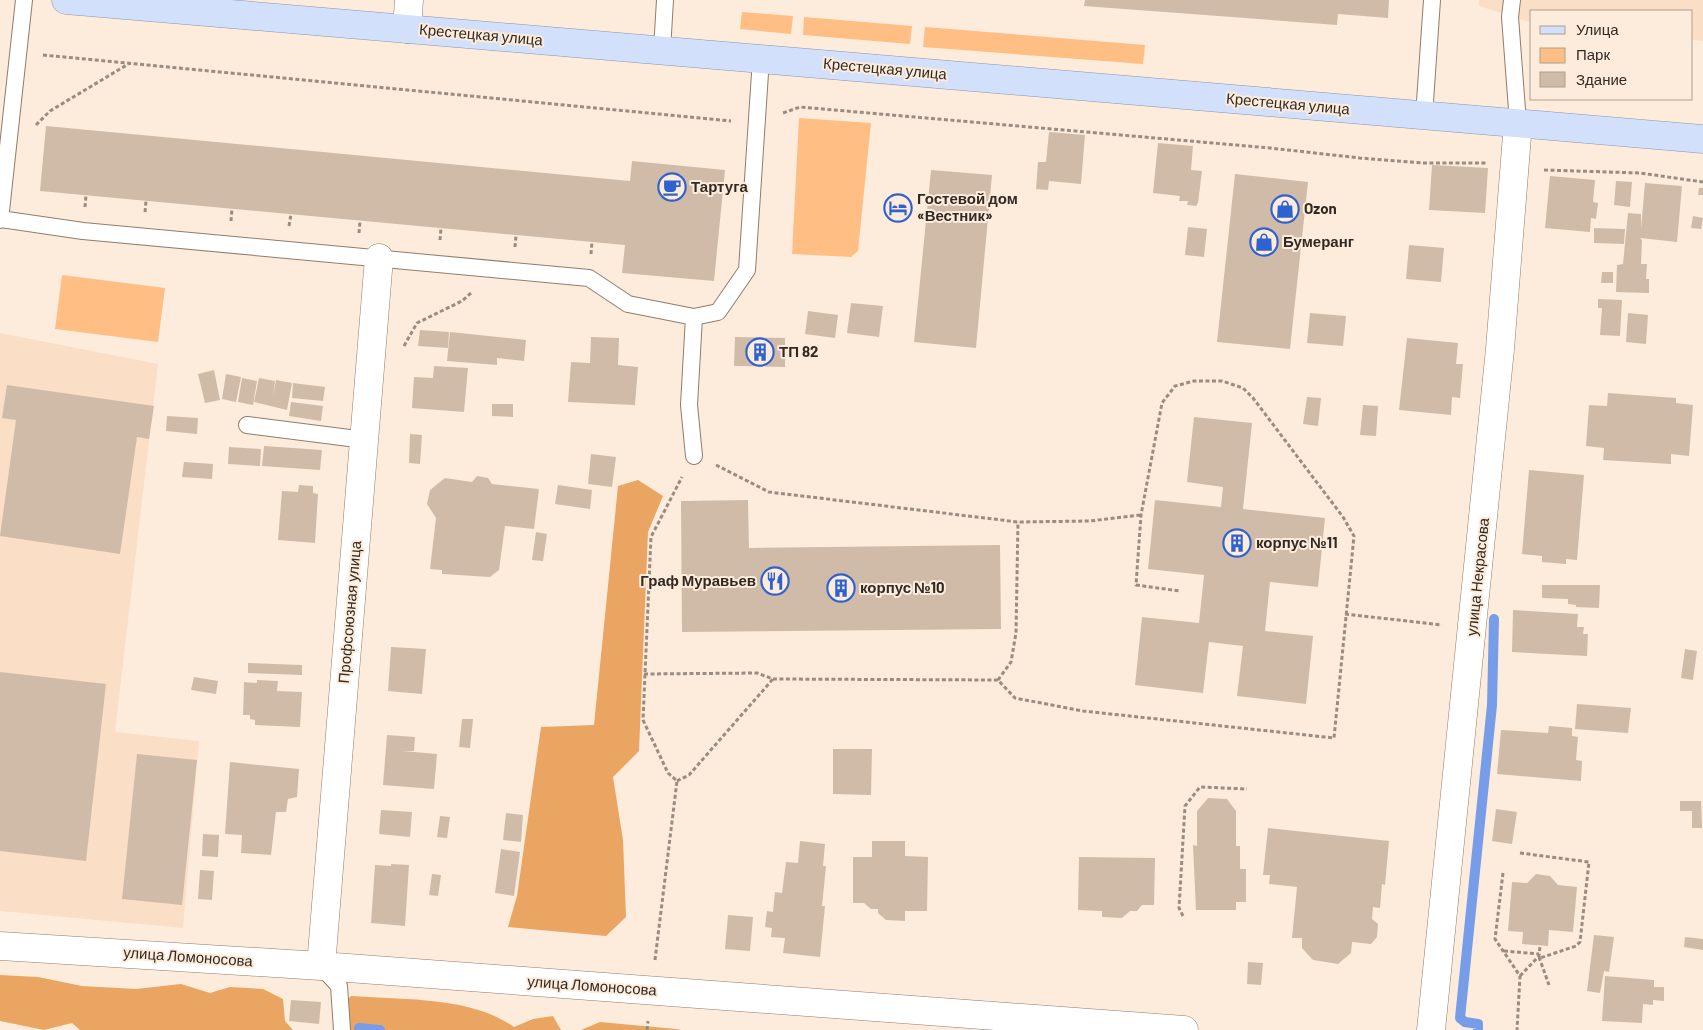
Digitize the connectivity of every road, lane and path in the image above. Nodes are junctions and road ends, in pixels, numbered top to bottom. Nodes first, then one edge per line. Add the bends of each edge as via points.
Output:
1 (24, 0) edge
2 (66, 0) edge
3 (410, 0) edge
4 (665, 0) edge
5 (1432, 0) edge
6 (1512, 0) edge
7 (407, 29) junction
8 (662, 50) junction
9 (18, 52) junction
10 (761, 58) junction
11 (130, 62) junction
12 (1424, 116) junction
13 (755, 123) junction
14 (1518, 123) junction
15 (1703, 139) edge
16 (6, 156) junction
17 (1516, 168) junction
18 (1703, 182) edge
19 (0, 219) edge
20 (379, 258) junction
21 (494, 269) junction
22 (694, 316) junction
23 (399, 354) dead end
24 (247, 425) dead end
25 (365, 440) junction
26 (694, 456) junction
27 (1141, 515) junction
28 (1018, 522) junction
29 (1180, 591) dead end
30 (1345, 614) junction
31 (1473, 627) junction
32 (644, 674) junction
33 (773, 679) junction
34 (998, 680) junction
35 (677, 781) junction
36 (1246, 789) dead end
37 (1520, 853) dead end
38 (1503, 873) dead end
39 (1184, 916) dead end
40 (0, 946) edge
41 (1540, 946) dead end
42 (1503, 951) junction
43 (1539, 956) junction
44 (321, 966) junction
45 (1520, 976) junction
46 (1549, 985) dead end
47 (651, 991) junction
48 (342, 1030) edge
49 (648, 1030) edge
50 (1184, 1030) edge
51 (1431, 1030) edge
52 (1517, 1030) edge

1 - 9 lane
2 - 7 main road, Крестецкая улица
3 - 7 street
4 - 8 lane
5 - 12 lane
6 - 14 lane via 1510,17
7 - 8 main road, Крестецкая улица
8 - 10 main road, Крестецкая улица
9 - 11 path
9 - 16 lane
10 - 12 main road, Крестецкая улица
10 - 13 lane
11 - 13 path
11 - 16 path via 50,110
12 - 14 main road, Крестецкая улица
13 - 17 path via 800,107 1360,158 1484,163
13 - 22 lane via 747,270 718,312
14 - 15 main road, Крестецкая улица
14 - 17 street, улица Некрасова
16 - 19 lane
17 - 18 path via 1640,173
17 - 31 street, улица Некрасова
19 - 20 lane via 83,231
20 - 21 lane
20 - 25 street, Профсоюзная улица
21 - 22 lane via 588,278 628,304
21 - 23 path via 462,301 418,323
22 - 26 lane via 689,405
24 - 25 lane
25 - 44 street, Профсоюзная улица
26 - 28 path via 769,492
26 - 32 path via 668,500 652,537
27 - 28 path via 1090,521
27 - 29 path via 1136,585
27 - 30 path via 1162,403 1176,386 1194,382 1222,381 1243,388 1344,517 1354,536
28 - 34 path via 1016,633 1011,662
30 - 31 path
30 - 34 path via 1334,738 1083,711 1015,698
31 - 51 street, улица Некрасова
32 - 33 path via 757,673
32 - 35 path via 643,720 668,773
33 - 34 path
33 - 35 path via 689,775
35 - 47 path
36 - 39 path via 1200,787 1185,806 1179,908
37 - 43 path via 1589,862 1580,942
38 - 42 path via 1495,939
40 - 44 street, улица Ломоносова
41 - 43 path
42 - 43 path
42 - 45 path
43 - 45 path
43 - 46 path
44 - 47 street, улица Ломоносова
44 - 48 lane via 339,986
45 - 52 path
47 - 49 path
47 - 50 street, улица Ломоносова

